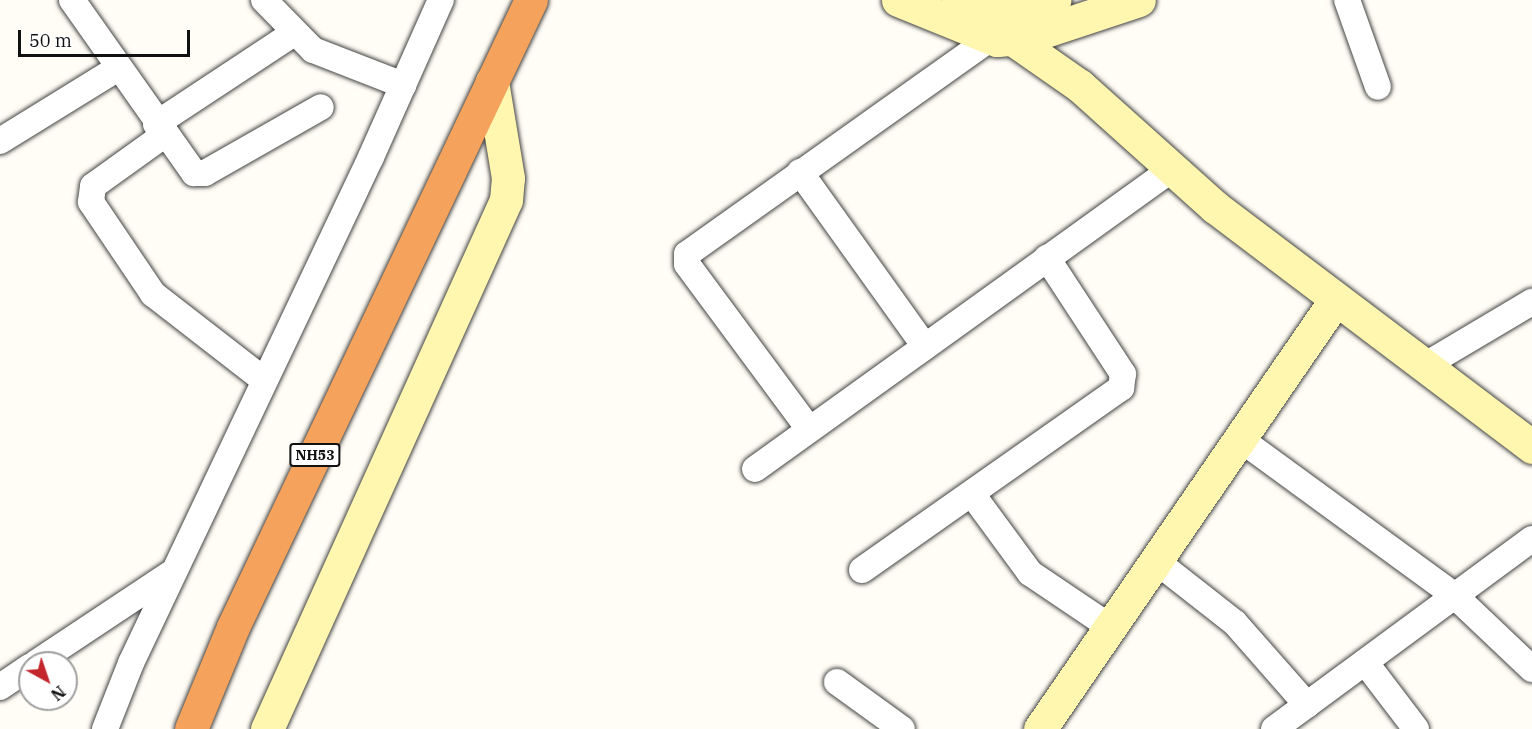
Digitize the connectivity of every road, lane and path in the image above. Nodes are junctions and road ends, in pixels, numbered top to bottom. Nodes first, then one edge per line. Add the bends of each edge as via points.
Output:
1 (72, 0) edge
2 (264, 0) edge
3 (441, 0) edge
4 (531, 0) edge
5 (898, 0) edge
6 (958, 0) edge
7 (1054, 0) edge
8 (1139, 0) edge
9 (1347, 0) edge
10 (1000, 32) junction
11 (294, 33) junction
12 (118, 68) junction
13 (492, 81) junction
14 (403, 85) junction
15 (1378, 87) dead end
16 (321, 107) dead end
17 (160, 129) junction
18 (1, 138) edge
19 (1172, 169) junction
20 (800, 172) junction
21 (1047, 258) junction
22 (1336, 299) junction
23 (1532, 302) edge
24 (924, 345) junction
25 (1424, 366) junction
26 (264, 380) junction
27 (809, 429) junction
28 (1240, 439) junction
29 (1532, 447) edge
30 (755, 469) dead end
31 (972, 494) junction
32 (1532, 539) edge
33 (1156, 561) junction
34 (862, 570) dead end
35 (173, 572) junction
36 (1455, 596) junction
37 (1110, 627) junction
38 (54, 651) edge
39 (1365, 662) junction
40 (1532, 669) edge
41 (18, 675) edge
42 (837, 682) dead end
43 (0, 687) edge
44 (1306, 705) junction
45 (105, 729) edge
46 (191, 729) edge
47 (267, 729) edge
48 (902, 729) edge
49 (1041, 729) edge
50 (1274, 729) edge
51 (1416, 729) edge

1 - 12 street
2 - 11 street
3 - 14 street
4 - 13 highway, NH53
5 - 10 street
6 - 10 street
7 - 10 street
8 - 10 street
9 - 15 street
10 - 19 street via 1080,86
10 - 20 street
11 - 14 street via 313,50
11 - 17 street
12 - 17 street
12 - 18 street
13 - 46 highway, NH53 via 233,627
13 - 47 street via 508,178 506,200
14 - 26 street
16 - 17 street via 205,172 189,169
17 - 26 street via 93,186 91,202 146,286
19 - 21 street
19 - 22 street via 1215,207
20 - 24 street
20 - 27 street via 691,248 686,259
21 - 24 street
21 - 31 street via 1124,381 1115,395
22 - 25 street
22 - 28 street
23 - 25 street
24 - 27 street
25 - 29 street
26 - 35 street
27 - 30 street
28 - 33 street
28 - 36 street
31 - 34 street
31 - 37 street via 1030,573
32 - 36 street
33 - 37 street
33 - 44 street via 1235,623
35 - 38 street
35 - 45 street via 126,672
36 - 39 street
36 - 40 street
37 - 49 street
39 - 44 street
39 - 51 street
41 - 43 street
42 - 48 street
44 - 50 street

